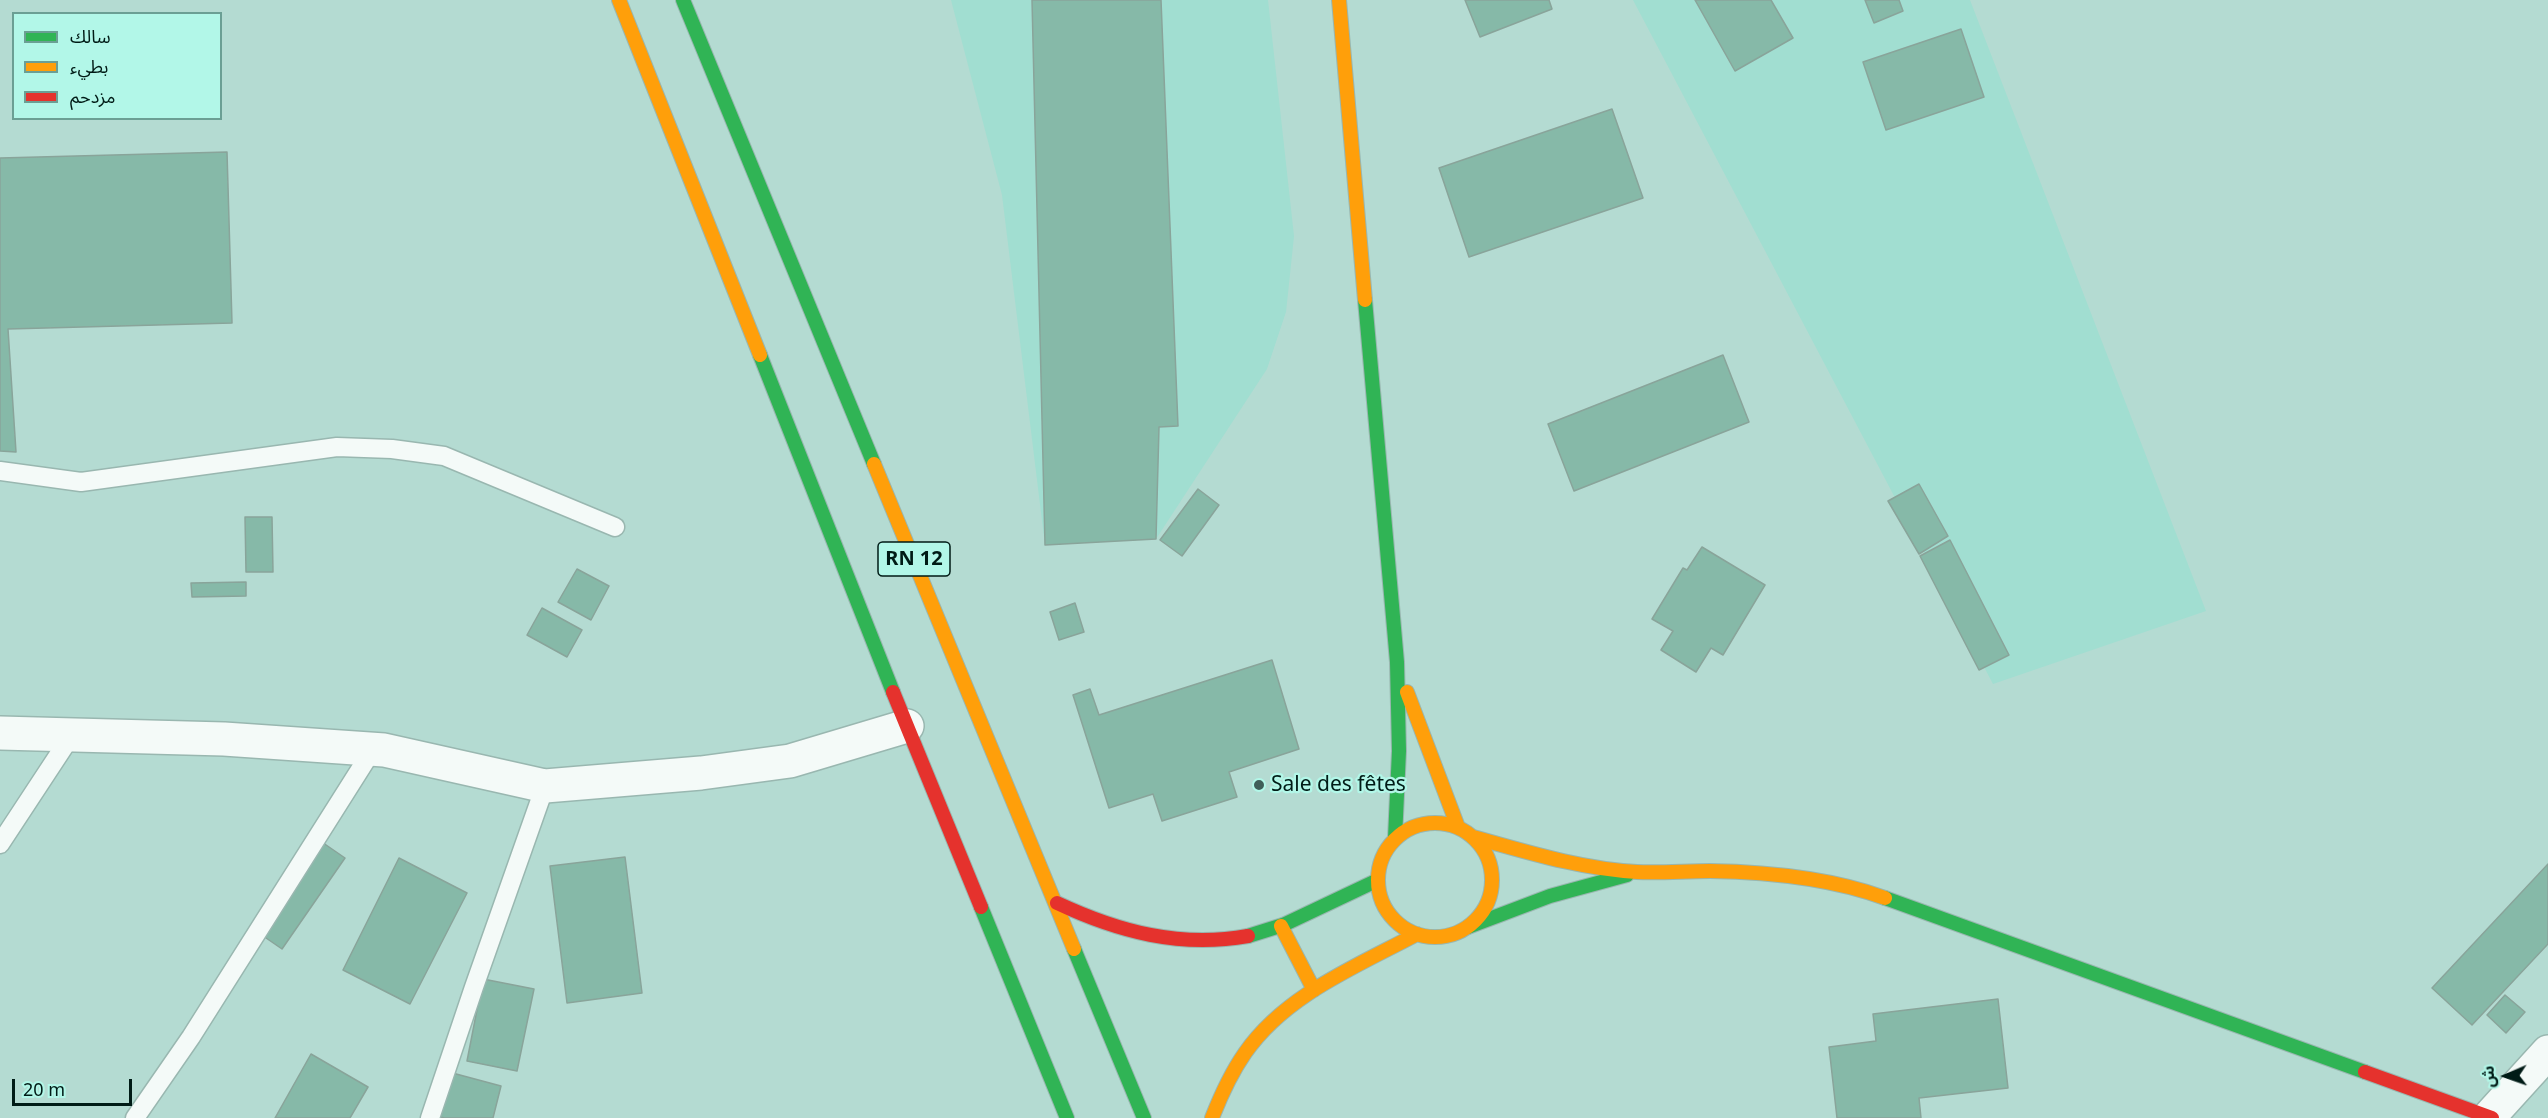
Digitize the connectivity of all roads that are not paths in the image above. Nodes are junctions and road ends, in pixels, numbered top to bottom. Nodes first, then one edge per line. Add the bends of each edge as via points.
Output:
1 (619, 0) edge
2 (683, 0) edge
3 (1339, 0) edge
4 (0, 471) edge
5 (615, 526) dead end
6 (1396, 662) junction
7 (907, 726) junction
8 (0, 733) edge
9 (73, 733) junction
10 (373, 749) junction
11 (545, 786) junction
12 (1458, 827) junction
13 (1473, 837) junction
14 (1395, 838) junction
15 (0, 844) edge
16 (1637, 872) junction
17 (1378, 880) junction
18 (1057, 903) junction
19 (1281, 926) junction
20 (1465, 928) junction
21 (1418, 934) junction
22 (1314, 990) junction
23 (2548, 1052) edge
24 (135, 1118) edge
25 (430, 1118) edge
26 (1066, 1118) edge
27 (1144, 1118) edge
28 (1212, 1118) edge
29 (2490, 1118) edge

1 - 7 main road, RN 12
2 - 18 main road, RN 12
3 - 6 main road
4 - 5 lane via 81,482 337,447 392,449 444,456
6 - 12 main road
6 - 14 main road via 1399,751
7 - 11 street via 790,761
7 - 26 main road, RN 12
8 - 9 street
9 - 10 street
9 - 15 lane
10 - 11 street
10 - 24 lane via 191,1037
11 - 25 lane
12 - 13 main road
12 - 14 main road via 1425,823
13 - 16 main road via 1554,858
13 - 20 main road via 1491,867 1492,884 1483,909
14 - 17 main road via 1386,850
16 - 20 main road via 1550,896
16 - 29 main road via 1760,874 1809,879 1869,892
17 - 19 main road
17 - 21 main road via 1389,913
18 - 19 main road via 1092,921 1167,940 1205,941
18 - 27 main road, RN 12
19 - 22 main road
20 - 21 main road via 1450,935
21 - 22 main road
22 - 28 main road via 1279,1014 1243,1053 1219,1096
23 - 29 street

